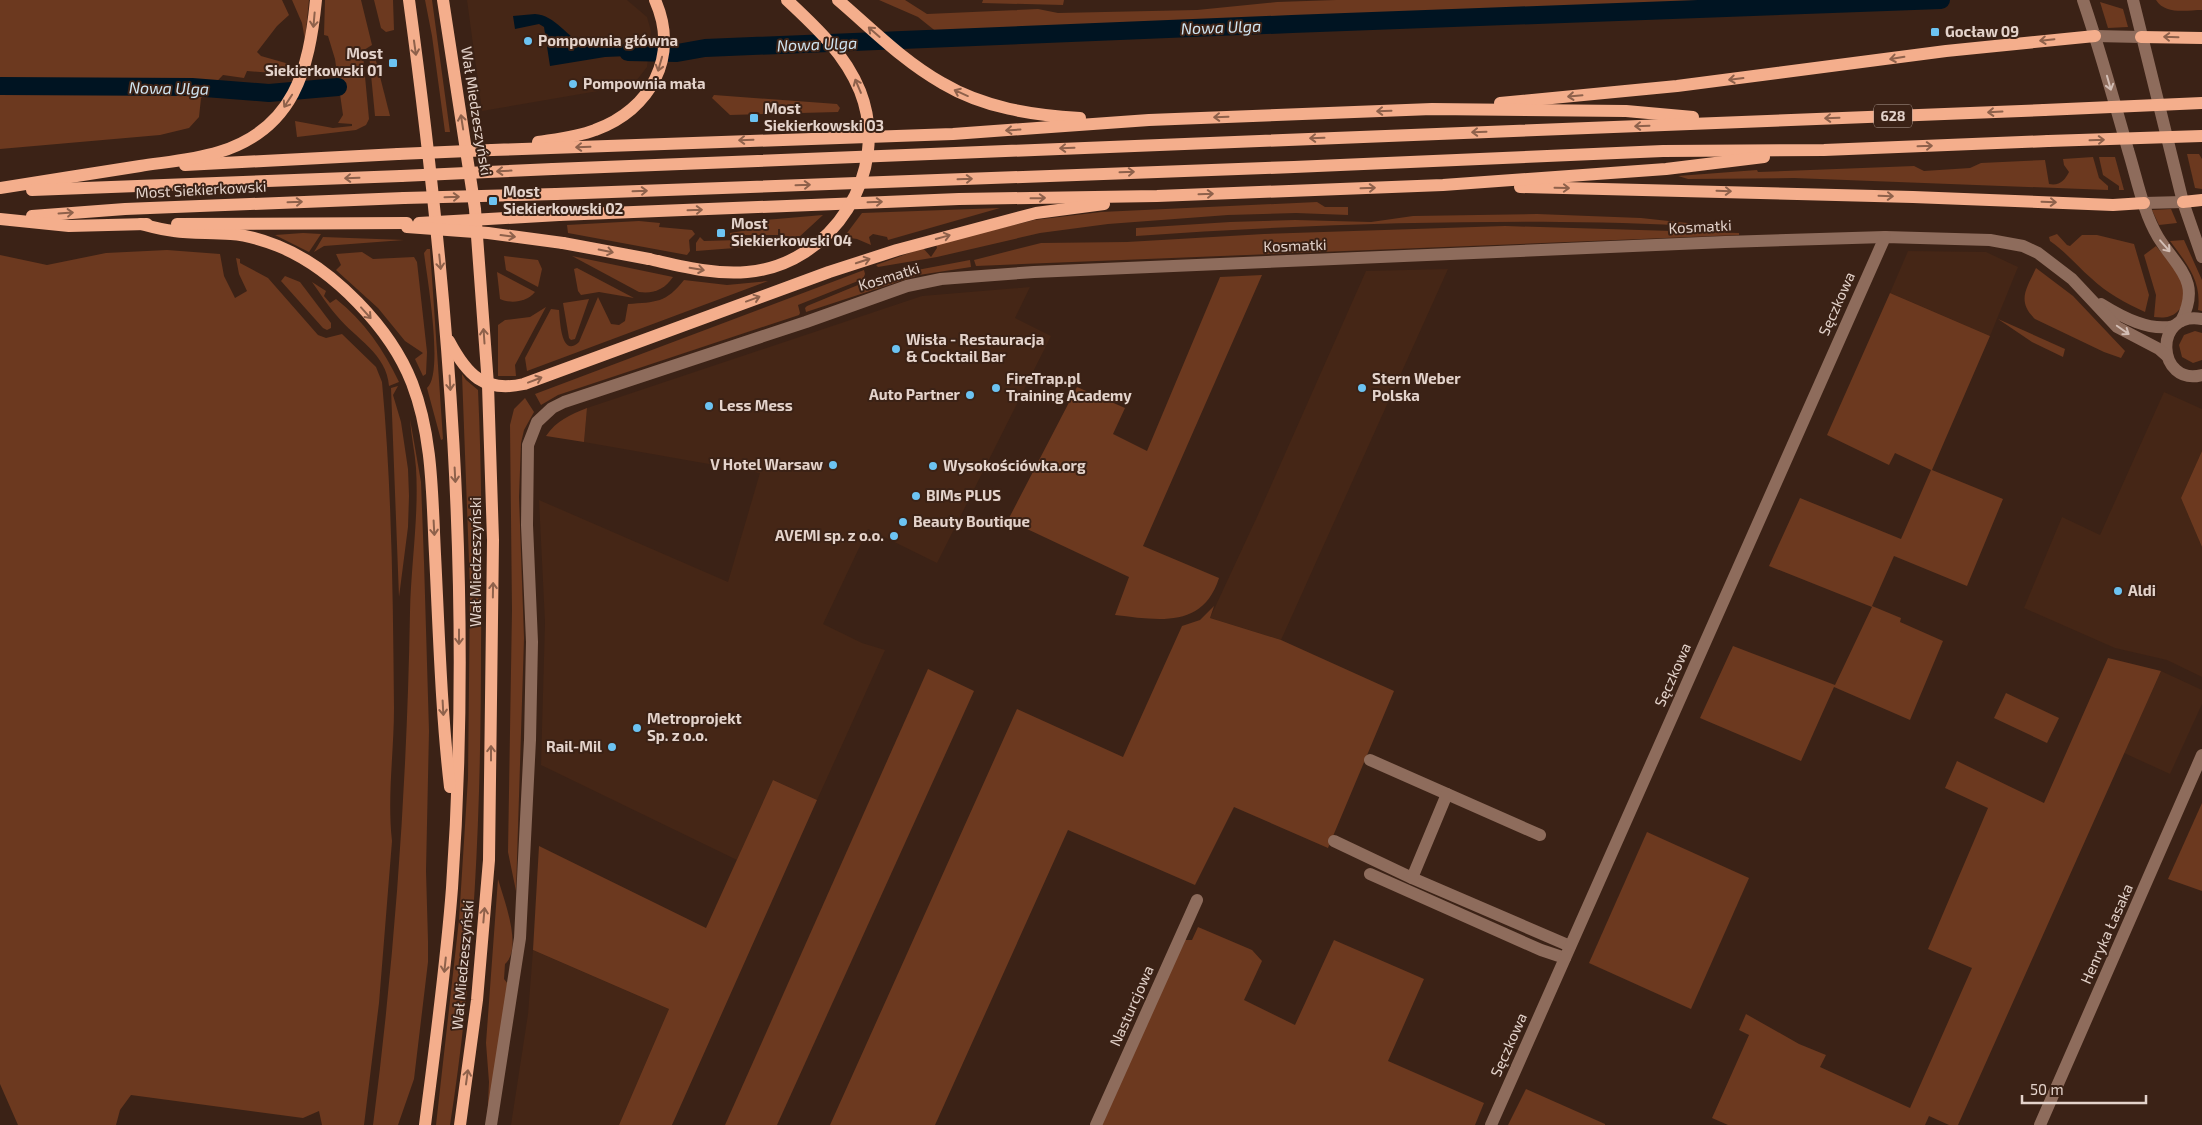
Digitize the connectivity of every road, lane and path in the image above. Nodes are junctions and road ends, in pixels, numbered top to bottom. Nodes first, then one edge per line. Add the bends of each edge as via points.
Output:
1 (316, 0) edge
2 (409, 0) edge
3 (655, 0) edge
4 (787, 0) edge
5 (838, 0) edge
6 (2083, 0) edge
7 (2133, 0) edge
8 (445, 2) edge
9 (2096, 36) junction
10 (2140, 37) junction
11 (2202, 38) edge
12 (2202, 103) edge
13 (1432, 109) junction
14 (1149, 120) junction
15 (1743, 122) junction
16 (2202, 136) edge
17 (550, 144) junction
18 (1824, 150) junction
19 (122, 169) junction
20 (1443, 185) junction
21 (0, 189) edge
22 (1157, 196) junction
23 (2202, 200) edge
24 (2184, 202) junction
25 (2144, 203) junction
26 (0, 218) edge
27 (407, 225) junction
28 (247, 230) junction
29 (1885, 238) junction
30 (2202, 257) edge
31 (2089, 296) junction
32 (2202, 319) edge
33 (2178, 323) junction
34 (448, 339) junction
35 (2166, 356) junction
36 (2201, 377) edge
37 (488, 384) junction
38 (2202, 755) edge
39 (1370, 760) dead end
40 (1448, 794) junction
41 (455, 829) junction
42 (1540, 835) dead end
43 (1334, 841) dead end
44 (1370, 874) dead end
45 (1412, 878) junction
46 (1197, 900) dead end
47 (1570, 946) junction
48 (1565, 958) junction
49 (425, 1125) edge
50 (460, 1125) edge
51 (492, 1125) edge
52 (1096, 1125) edge
53 (1491, 1125) edge
54 (2040, 1125) edge

1 -> 19 main road via 312,40 299,84 273,121 259,133 218,152
2 -> 34 main road, Wał Miedzeszyński
3 -> 17 main road via 664,32 664,51 651,88 639,104 620,119
27 -> 4 main road, bridge via 563,243 717,272 747,272 776,266 803,254 827,236 852,205 868,159 869,130 864,100 852,73 836,48
14 -> 5 main road via 1022,113 969,97 941,83 902,56
6 - 9 street
7 - 10 street
37 -> 8 main road, Wał Miedzeszyński via 475,209
9 - 10 street
9 -> 13 main road via 1955,50 1677,86
9 -> 25 street
11 -> 10 main road
10 - 24 street
12 -> 15 main road, 628, bridge
13 -> 14 main road
13 - 15 main road via 1626,111
14 -> 17 main road via 952,134
15 -> 21 main road, Most Siekierkowski, bridge
18 -> 16 main road, 628, bridge
17 - 19 main road, bridge via 492,150
18 - 20 main road via 1666,169
26 -> 18 main road, Most Siekierkowski, bridge via 246,204 1663,151
19 - 21 main road
22 -> 20 main road
20 -> 25 main road via 1903,196 2113,205
27 -> 22 main road, bridge via 559,215 959,199
37 -> 22 main road via 499,388 524,384 896,250 1036,213
23 - 24 main road
24 - 25 street
24 - 30 street
25 -> 33 street via 2154,229 2188,280 2190,305
26 - 28 main road via 69,226 141,224
27 - 28 main road
28 -> 41 main road via 307,262 350,296 392,346 417,396 427,437 432,479 444,729
29 - 31 street, Kosmatki via 1990,240 2023,246 2054,264
29 - 47 street, Sęczkowa
29 - 51 street, Kosmatki via 1034,272 942,279 907,286 552,408 537,422 528,445 527,525 532,642 521,928
31 - 33 street, Kosmatki via 2138,322 2160,327
31 -> 35 street, Kosmatki via 2118,327
32 - 33 street, Kosmatki
33 - 35 street via 2166,340
34 - 37 main road via 460,360
34 -> 41 main road, Wał Miedzeszyński via 459,615
35 - 36 street, Kosmatki via 2182,374
50 -> 37 main road, Wał Miedzeszyński via 477,1000 489,860 493,540
38 - 54 street, Henryka Łasaka
39 - 40 street
40 - 42 street
40 - 45 street
41 -> 49 main road, Wał Miedzeszyński via 444,968
43 - 45 street
44 - 48 street
45 - 47 street
46 - 52 street, Nasturcjowa
47 - 48 street, Sęczkowa
48 - 53 street, Sęczkowa

